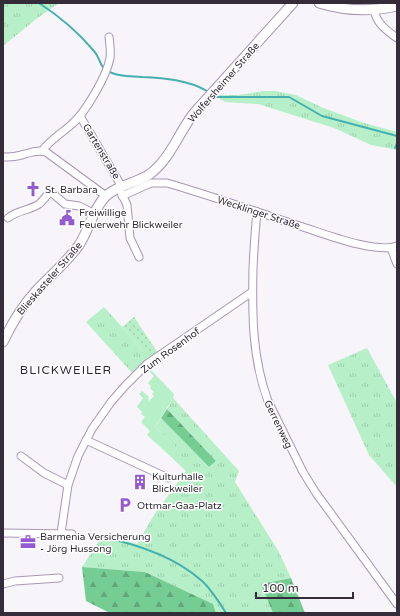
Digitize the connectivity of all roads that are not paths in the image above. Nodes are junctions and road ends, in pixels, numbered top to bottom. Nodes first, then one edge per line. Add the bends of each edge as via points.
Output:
1 (293, 3) edge
2 (319, 3) edge
3 (397, 6) edge
4 (374, 10) junction
5 (109, 37) dead end
6 (397, 38) edge
7 (80, 116) junction
8 (42, 151) junction
9 (3, 157) edge
10 (121, 190) junction
11 (106, 196) junction
12 (257, 212) junction
13 (95, 214) junction
14 (8, 218) dead end
15 (394, 247) edge
16 (139, 257) dead end
17 (397, 264) edge
18 (252, 292) junction
19 (3, 342) edge
20 (86, 440) junction
21 (21, 456) dead end
22 (168, 478) dead end
23 (68, 486) junction
24 (3, 533) edge
25 (61, 533) junction
26 (72, 534) dead end
27 (59, 578) dead end
28 (3, 584) edge
29 (397, 604) edge

1 - 10 street, Wolfersheimer Straße via 188,120 158,167
2 - 4 street via 339,8
3 - 4 street
4 - 6 street via 379,23
5 - 7 street, Gartenstraße via 110,56 104,76
7 - 8 street, Gartenstraße
7 - 10 street, Gartenstraße
8 - 9 street
8 - 11 street via 51,154
10 - 11 street, Blieskasteler Straße
10 - 12 street, Wecklinger Straße via 162,182
10 - 16 street, Gartenstraße via 127,209 130,238
11 - 13 street, Blieskasteler Straße
12 - 15 street, Wecklinger Straße via 345,240 382,248
12 - 18 street, Gerrenweg
13 - 14 street via 79,206 65,204 50,192 39,204
13 - 19 street, Blieskasteler Straße via 80,244 26,303
15 - 17 street
18 - 20 street, Zum Rosenhof via 147,364 111,402
18 - 29 street, Gerrenweg via 256,356 259,376 268,401 310,484
20 - 22 street
20 - 23 street, Zum Rosenhof
21 - 23 street
23 - 25 street, Zum Rosenhof
24 - 25 street
25 - 26 street
27 - 28 street

